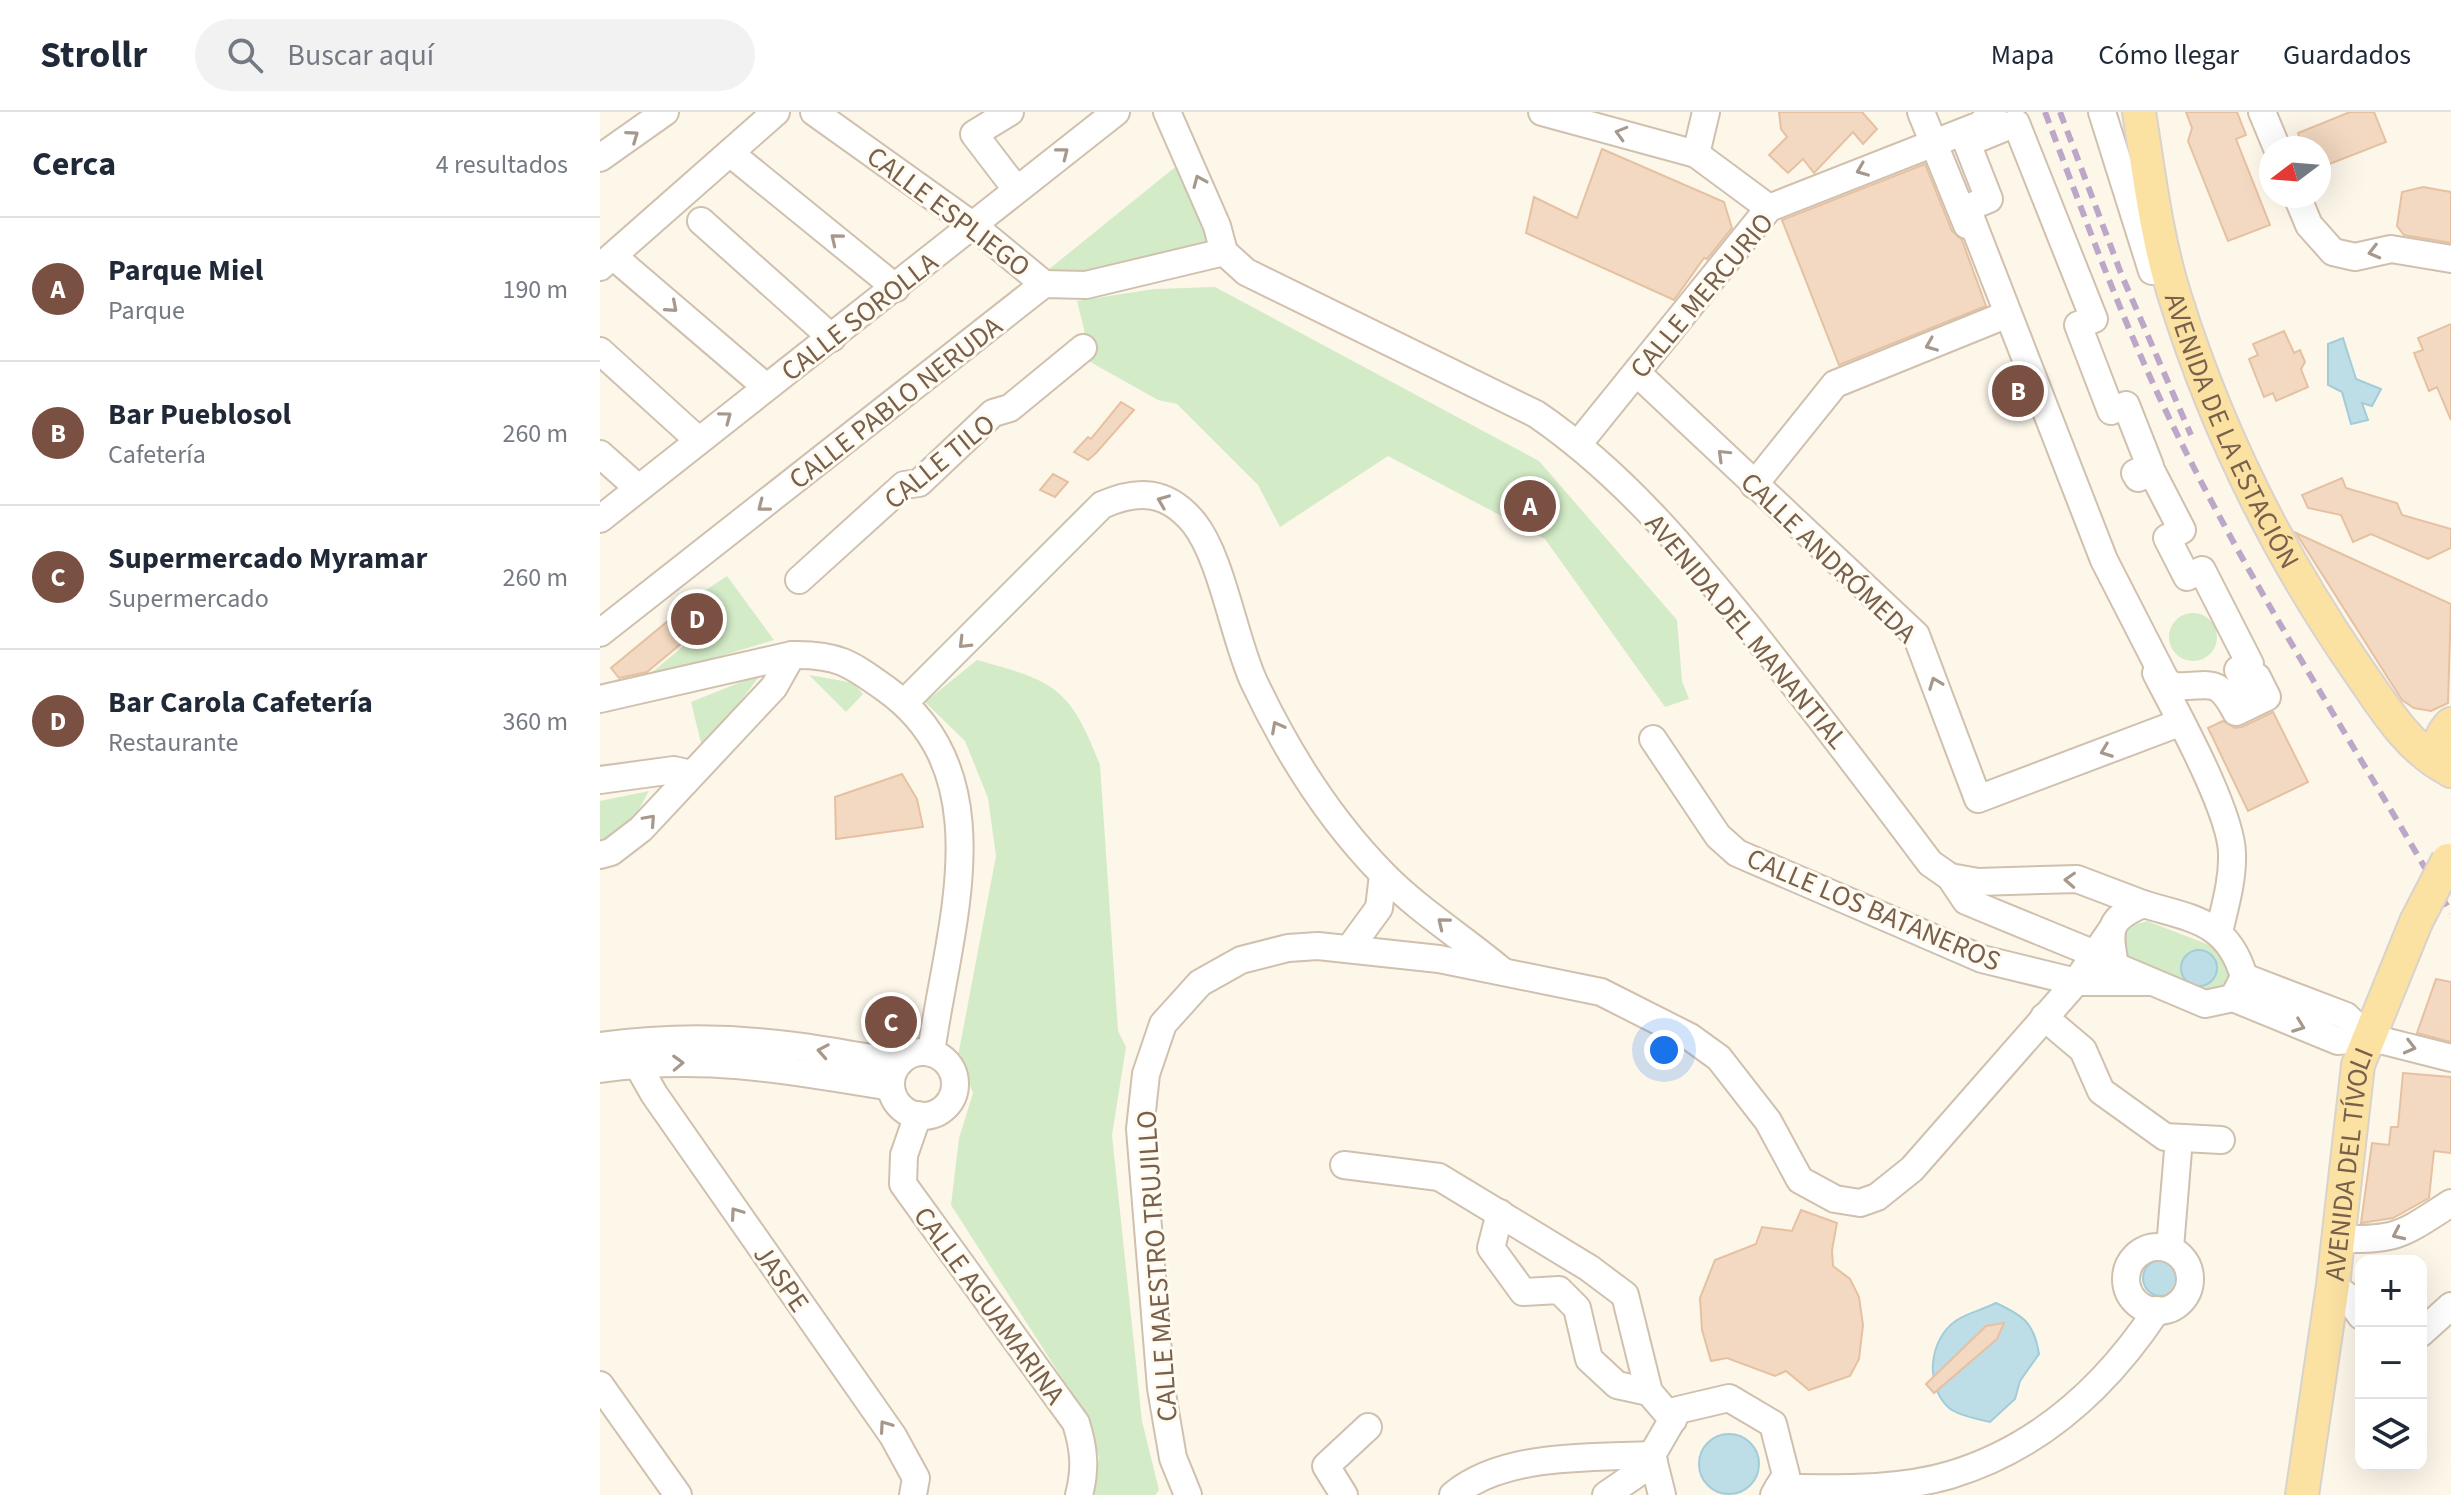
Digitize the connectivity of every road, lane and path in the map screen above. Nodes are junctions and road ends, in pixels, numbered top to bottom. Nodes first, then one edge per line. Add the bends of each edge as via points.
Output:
1 (665, 112) edge
2 (776, 112) edge
3 (814, 112) edge
4 (1010, 112) edge
5 (1116, 112) edge
6 (1167, 112) edge
7 (1706, 112) edge
8 (1921, 112) edge
9 (1993, 112) edge
10 (2102, 112) edge
11 (2139, 112) edge
12 (2262, 112) edge
13 (1554, 113) edge
14 (2272, 136) edge
15 (1934, 140) junction
16 (730, 153) junction
17 (1696, 154) junction
18 (600, 158) edge
19 (1016, 189) junction
20 (1769, 208) junction
21 (2302, 208) edge
22 (701, 221) dead end
23 (975, 227) junction
24 (1224, 252) junction
25 (2451, 259) edge
26 (607, 262) edge
27 (2152, 271) dead end
28 (1044, 284) junction
29 (896, 288) junction
30 (2003, 316) junction
31 (832, 338) junction
32 (1083, 348) dead end
33 (600, 351) edge
34 (1637, 373) junction
35 (766, 387) junction
36 (697, 439) junction
37 (1579, 443) junction
38 (600, 454) edge
39 (1754, 485) junction
40 (638, 488) junction
41 (600, 519) edge
42 (799, 580) dead end
43 (600, 633) edge
44 (792, 655) junction
45 (2166, 681) joint
46 (600, 699) edge
47 (905, 702) junction
48 (2393, 720) junction
49 (2179, 723) junction
50 (2448, 727) edge
51 (1653, 739) dead end
52 (2450, 770) edge
53 (691, 774) junction
54 (600, 780) edge
55 (600, 855) edge
56 (2449, 856) edge
57 (1383, 875) junction
58 (1950, 877) junction
59 (2143, 904) junction
60 (2219, 932) junction
61 (1349, 949) junction
62 (2105, 960) junction
63 (1504, 972) junction
64 (2076, 982) junction
65 (2151, 982) junction
66 (2238, 987) junction
67 (2044, 1017) junction
68 (2368, 1037) junction
69 (600, 1046) edge
70 (931, 1053) junction
71 (2451, 1058) edge
72 (900, 1062) junction
73 (637, 1064) junction
74 (600, 1069) edge
75 (891, 1087) junction
76 (918, 1115) junction
77 (2179, 1138) junction
78 (2221, 1140) dead end
79 (1344, 1165) dead end
80 (2451, 1203) edge
81 (1500, 1213) junction
82 (2338, 1239) junction
83 (2170, 1248) junction
84 (1573, 1258) junction
85 (2333, 1285) junction
86 (1546, 1291) junction
87 (2451, 1306) edge
88 (2355, 1307) edge
89 (2157, 1310) junction
90 (2427, 1328) edge
91 (600, 1385) edge
92 (1649, 1392) junction
93 (1673, 1420) junction
94 (1368, 1427) dead end
95 (1653, 1458) junction
96 (1776, 1491) edge
97 (678, 1495) edge
98 (913, 1495) edge
99 (1079, 1495) edge
100 (1188, 1495) edge
101 (1344, 1495) edge
102 (1453, 1495) edge
103 (1606, 1495) edge
104 (1662, 1495) edge
105 (2302, 1495) edge

18 -> 1 street
2 - 16 street
3 - 23 street, CALLE ESPLIEGO
4 - 19 street via 974,134
19 -> 5 street, CALLE SOROLLA
24 -> 6 street
7 - 17 street
8 - 15 street
9 - 15 street, CALLE MERCURIO via 1980,125
10 - 27 street
11 - 48 main road, AVENIDA DE LA ESTACIÓN via 2174,295 2236,456 2290,562
12 - 14 street
17 -> 13 street
15 -> 20 street, CALLE MERCURIO
15 - 30 street
16 - 26 street
29 -> 16 street
17 - 20 street
19 - 23 street, CALLE SOROLLA
20 - 34 street, CALLE MERCURIO
25 -> 21 street via 2391,249 2355,257 2333,252 2309,225
22 - 31 street
23 - 28 street, CALLE ESPLIEGO
23 - 29 street, CALLE SOROLLA
24 - 28 street via 1086,285
24 - 37 street, AVENIDA DEL MANANTIAL via 1246,272 1536,414
26 -> 35 street
28 -> 43 street, CALLE PABLO NERUDA
29 - 31 street, CALLE SOROLLA
30 -> 39 street via 1835,384
30 - 49 street via 2099,564
31 - 35 street, CALLE SOROLLA
32 - 42 street, CALLE TILO via 1010,408 993,413 919,483 904,485
33 - 36 street
34 - 37 street, CALLE MERCURIO
39 -> 34 street, CALLE ANDRÓMEDA
36 -> 35 street, CALLE SOROLLA
36 - 40 street, CALLE SOROLLA
37 - 58 street, AVENIDA DEL MANANTIAL via 1678,540 1930,863
38 - 40 street
49 -> 39 street, CALLE ANDRÓMEDA via 1978,799 1916,635
40 - 41 street, CALLE SOROLLA
44 - 46 street
44 - 47 street via 850,663
44 - 53 street via 774,687
45 - 45 street via 2104,560 1967,208 1989,199 1967,143 2016,123 2094,319 2078,325 2111,411 2126,405 2150,466 2135,473 2138,478 2152,472 2182,530 2167,538 2187,577 2202,570 2250,664 2238,670 2245,683 2257,677 2267,697 2236,712 2226,693 2214,685 2174,686
57 -> 47 street via 1304,778 1253,680 1195,524 1169,500 1128,494 1102,505
47 - 70 street via 935,737 955,789 961,863
48 - 50 main road
48 - 52 main road, AVENIDA DE LA ESTACIÓN via 2427,758
49 - 60 street via 2219,804 2232,850
50 - 52 main road via 2439,750
51 - 64 street, CALLE LOS BATANEROS via 1718,836 1737,853 1982,959
53 - 54 street via 674,770
55 -> 53 street via 641,829
56 - 68 main road, AVENIDA DEL TÍVOLI, bridge
57 - 61 street via 1379,908
63 -> 57 street
59 -> 58 street via 2077,879 1978,882
58 - 62 street, AVENIDA DEL MANANTIAL via 1966,901
59 - 60 street
59 - 62 street via 2120,914
60 - 66 street via 2237,952
61 - 63 street, CALLE MAESTRO TRUJILLO
61 - 100 street, CALLE MAESTRO TRUJILLO via 1288,948 1241,960 1200,983 1163,1024 1146,1074 1140,1129 1161,1388 1173,1458
62 - 64 street, CALLE MAESTRO TRUJILLO
62 - 65 street, AVENIDA DEL MANANTIAL
63 - 67 street, CALLE MAESTRO TRUJILLO via 1601,992 1690,1037 1719,1058 1768,1121 1800,1180 1835,1199 1860,1203 1877,1197 1912,1169
64 - 65 street, CALLE LOS BATANEROS
64 - 67 street, CALLE MAESTRO TRUJILLO
65 - 66 street, AVENIDA DEL MANANTIAL via 2205,1004
66 - 68 street, AVENIDA DEL MANANTIAL via 2346,1016
67 - 77 street via 2083,1050 2101,1091 2165,1137
68 -> 71 street
68 - 82 main road, AVENIDA DEL TÍVOLI via 2349,1122
72 -> 69 street via 778,1043 658,1039
70 - 72 street
70 - 76 street via 950,1065 955,1091 941,1111
72 - 75 street
73 - 74 street
73 -> 75 street via 718,1061
98 -> 73 street, JASPE via 916,1478 893,1436
75 - 76 street via 898,1103
76 - 99 street, CALLE AGUAMARINA via 904,1155 903,1184 1076,1423 1085,1471
77 - 78 street
77 - 83 street
79 - 81 street via 1439,1177
80 -> 82 street via 2385,1240
81 - 84 street
81 - 86 street via 1491,1248 1523,1292
82 - 85 main road, AVENIDA DEL TÍVOLI
83 - 89 street via 2188,1265 2189,1290 2172,1310
83 - 89 street via 2143,1249 2126,1268 2128,1294 2147,1311
84 - 86 street
84 - 92 street via 1625,1295
85 - 88 street
85 - 105 main road, AVENIDA DEL TÍVOLI
86 - 92 street via 1559,1290 1577,1308 1589,1359 1617,1385
87 - 90 street
89 - 96 street via 2100,1385 2018,1447 1949,1475
91 - 97 street
92 - 93 street
93 - 95 street
93 - 96 street via 1678,1410 1729,1398 1773,1424 1786,1475
94 - 101 street via 1326,1466
95 - 102 street via 1532,1461
95 - 103 street
95 - 104 street

